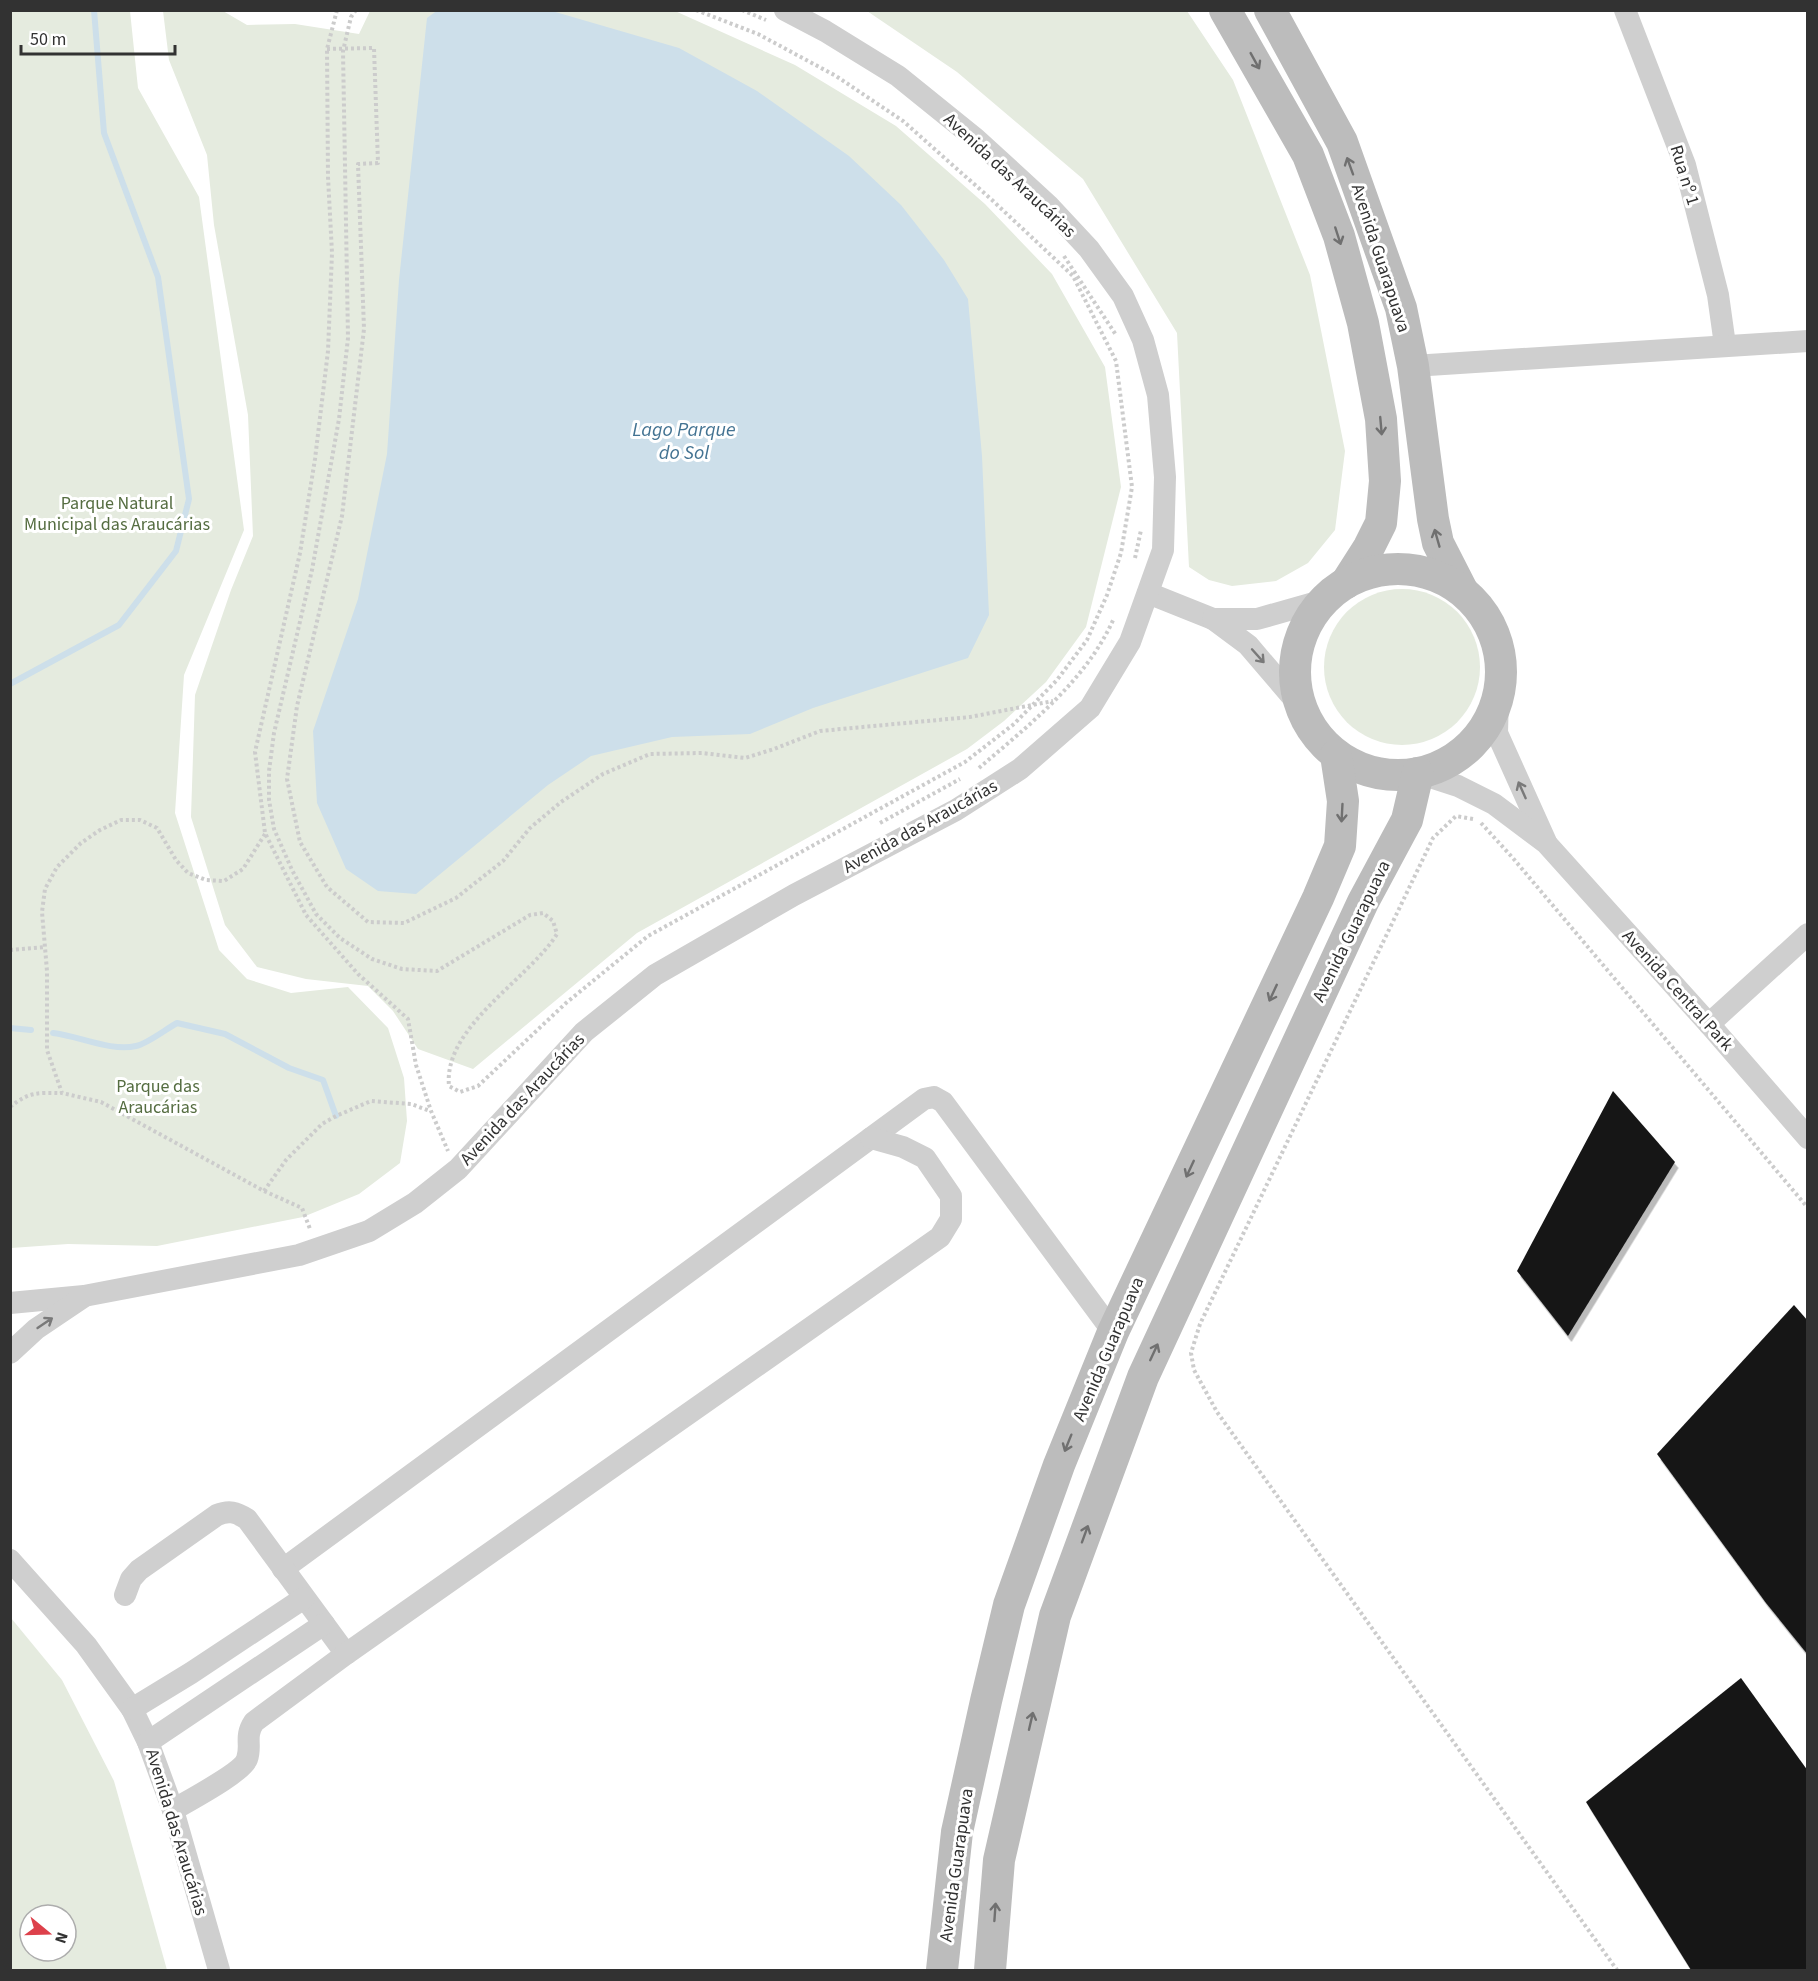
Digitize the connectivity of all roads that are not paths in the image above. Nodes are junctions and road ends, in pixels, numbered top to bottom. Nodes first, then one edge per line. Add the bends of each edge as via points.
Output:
1 (1225, 10) edge
2 (1270, 10) edge
3 (1625, 10) edge
4 (779, 17) edge
5 (1808, 341) edge
6 (1725, 345) junction
7 (1413, 366) junction
8 (1462, 590) junction
9 (1335, 591) junction
10 (1148, 593) junction
11 (1213, 619) junction
12 (1498, 696) junction
13 (1301, 707) junction
14 (1336, 755) junction
15 (1418, 773) junction
16 (1546, 843) junction
17 (1808, 934) edge
18 (1709, 1024) junction
19 (871, 1138) junction
20 (1808, 1138) edge
21 (84, 1296) junction
22 (10, 1303) edge
23 (1113, 1332) junction
24 (10, 1353) edge
25 (10, 1560) edge
26 (283, 1569) junction
27 (125, 1595) dead end
28 (304, 1598) junction
29 (324, 1624) junction
30 (346, 1654) junction
31 (191, 1673) junction
32 (211, 1700) junction
33 (132, 1709) junction
34 (148, 1742) junction
35 (173, 1810) junction
36 (219, 1971) edge
37 (942, 1971) edge
38 (990, 1971) edge

1 -> 9 street, Avenida Guarapuava via 1308,155 1339,236 1363,323 1381,418 1385,481 1381,523 1370,547
7 -> 2 street, Avenida Guarapuava via 1401,308 1342,142
3 - 6 street, Rua nº 1 via 1685,165 1718,295
4 - 10 street, Avenida das Araucárias via 825,31 898,76 976,139 1089,249 1123,296 1143,340 1158,395 1165,477 1162,550
5 - 6 street
6 - 7 street
8 -> 7 street, Avenida Guarapuava via 1438,543 1432,519
8 - 9 street via 1435,575 1405,568 1374,571
8 - 12 street via 1482,612 1496,638 1501,666
9 - 11 street via 1257,619
9 - 13 street via 1307,623 1297,650 1295,679
10 - 11 street
10 - 21 street, Avenida das Araucárias via 1130,642 1089,708 1020,769 956,810 794,895 656,975 584,1032 458,1168 415,1203 369,1231 299,1255
11 -> 13 street via 1248,645
12 - 15 street via 1488,723 1469,746 1446,763
16 -> 12 street via 1497,733
13 - 14 street via 1315,733
14 - 15 street via 1361,769 1390,775
14 -> 23 street, Avenida Guarapuava via 1343,801 1340,846
15 - 16 street via 1458,786 1494,804
38 -> 15 street, Avenida Guarapuava via 999,1860 1055,1616 1143,1377 1363,902 1407,820
16 - 18 street, Avenida Central Park
17 - 18 street
18 - 20 street, Avenida Central Park
19 - 23 street via 924,1099 934,1097 943,1102
19 - 26 street
19 - 30 street via 903,1146 925,1158 951,1196 951,1219 940,1237
21 - 22 street, Avenida das Araucárias
24 -> 21 street, Avenida das Araucárias via 36,1329
23 -> 37 street, Avenida Guarapuava via 1059,1465 1009,1605 957,1832
25 - 33 street, Avenida das Araucárias via 86,1645
26 - 27 street via 247,1519 227,1511 139,1570
26 - 28 street
28 - 29 street
28 - 31 street
29 - 30 street
29 - 32 street
30 - 35 street via 254,1722 248,1735 248,1756 241,1768
31 - 32 street
31 - 33 street
32 - 34 street
33 - 34 street, Avenida das Araucárias
34 - 35 street, Avenida das Araucárias
35 - 36 street, Avenida das Araucárias

